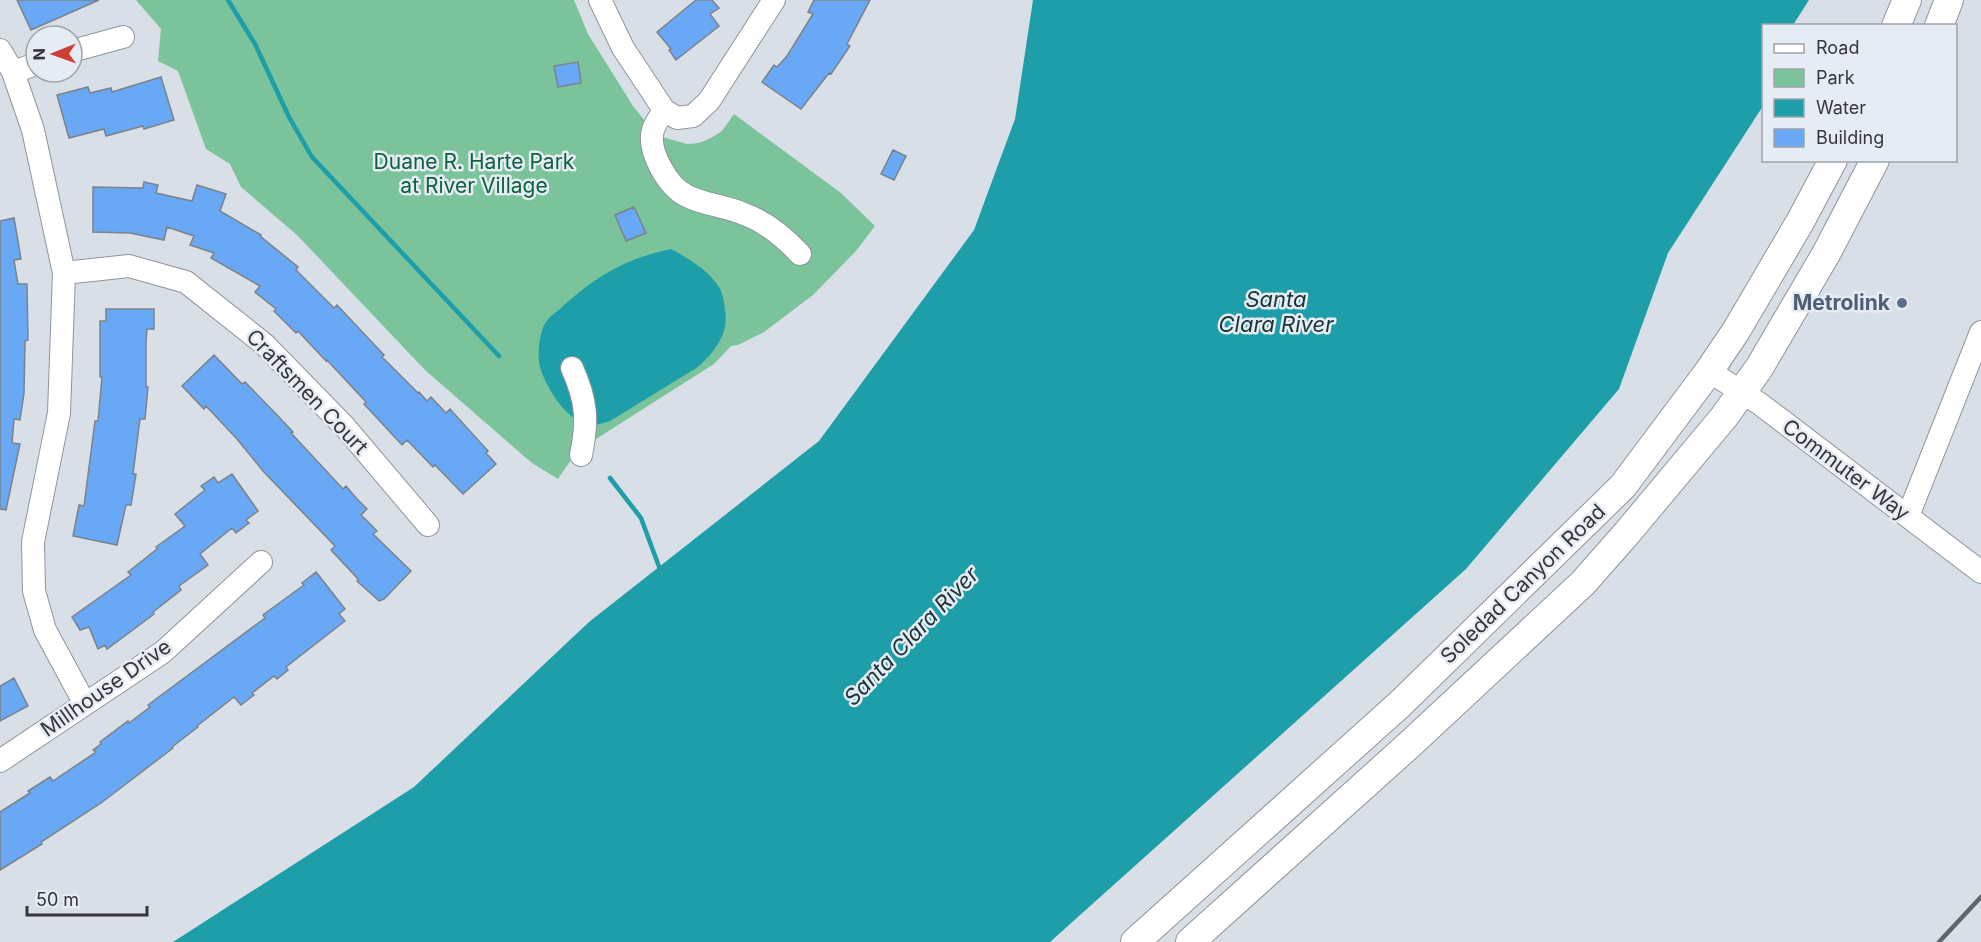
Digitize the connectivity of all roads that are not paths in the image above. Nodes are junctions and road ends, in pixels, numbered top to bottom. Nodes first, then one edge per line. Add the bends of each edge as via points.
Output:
1 (600, 0) edge
2 (774, 0) edge
3 (1907, 0) edge
4 (1949, 0) edge
5 (1897, 24) edge
6 (1940, 24) edge
7 (123, 37) dead end
8 (84, 48) edge
9 (0, 50) edge
10 (24, 68) edge
11 (13, 72) junction
12 (664, 110) junction
13 (1832, 162) edge
14 (1874, 162) edge
15 (800, 254) dead end
16 (64, 273) junction
17 (1981, 332) edge
18 (572, 368) dead end
19 (1709, 371) junction
20 (1742, 392) junction
21 (581, 455) dead end
22 (1908, 516) junction
23 (428, 525) dead end
24 (261, 562) dead end
25 (1981, 572) edge
26 (85, 704) junction
27 (1384, 717) junction
28 (0, 761) edge
29 (1259, 880) junction
30 (1135, 942) edge
31 (1190, 942) edge

1 - 12 street via 623,48
2 - 12 street via 709,101 693,116 677,118
3 - 5 main road
4 - 6 main road
7 - 8 street
9 - 11 street
10 - 11 street
11 - 16 street via 33,130
12 - 15 street via 652,131 654,148 660,167 675,189 746,214 783,235
13 - 19 main road, Soledad Canyon Road
14 - 20 main road, Soledad Canyon Road via 1827,254
16 - 23 street, Craftsmen Court via 129,266 186,282 264,344 345,427
16 - 26 street via 59,413 33,542 33,591 45,630
17 - 22 street
18 - 21 street via 584,399 586,425
19 - 20 street, Commuter Way
19 - 27 main road, Soledad Canyon Road via 1623,486
20 - 22 street, Commuter Way
20 - 29 main road, Soledad Canyon Road via 1583,583
22 - 25 street, Commuter Way
24 - 26 street, Millhouse Drive via 163,652
26 - 28 street, Millhouse Drive
27 - 29 main road via 1385,731 1379,744 1263,850 1255,870
27 - 30 main road, Soledad Canyon Road
29 - 31 main road, Soledad Canyon Road

